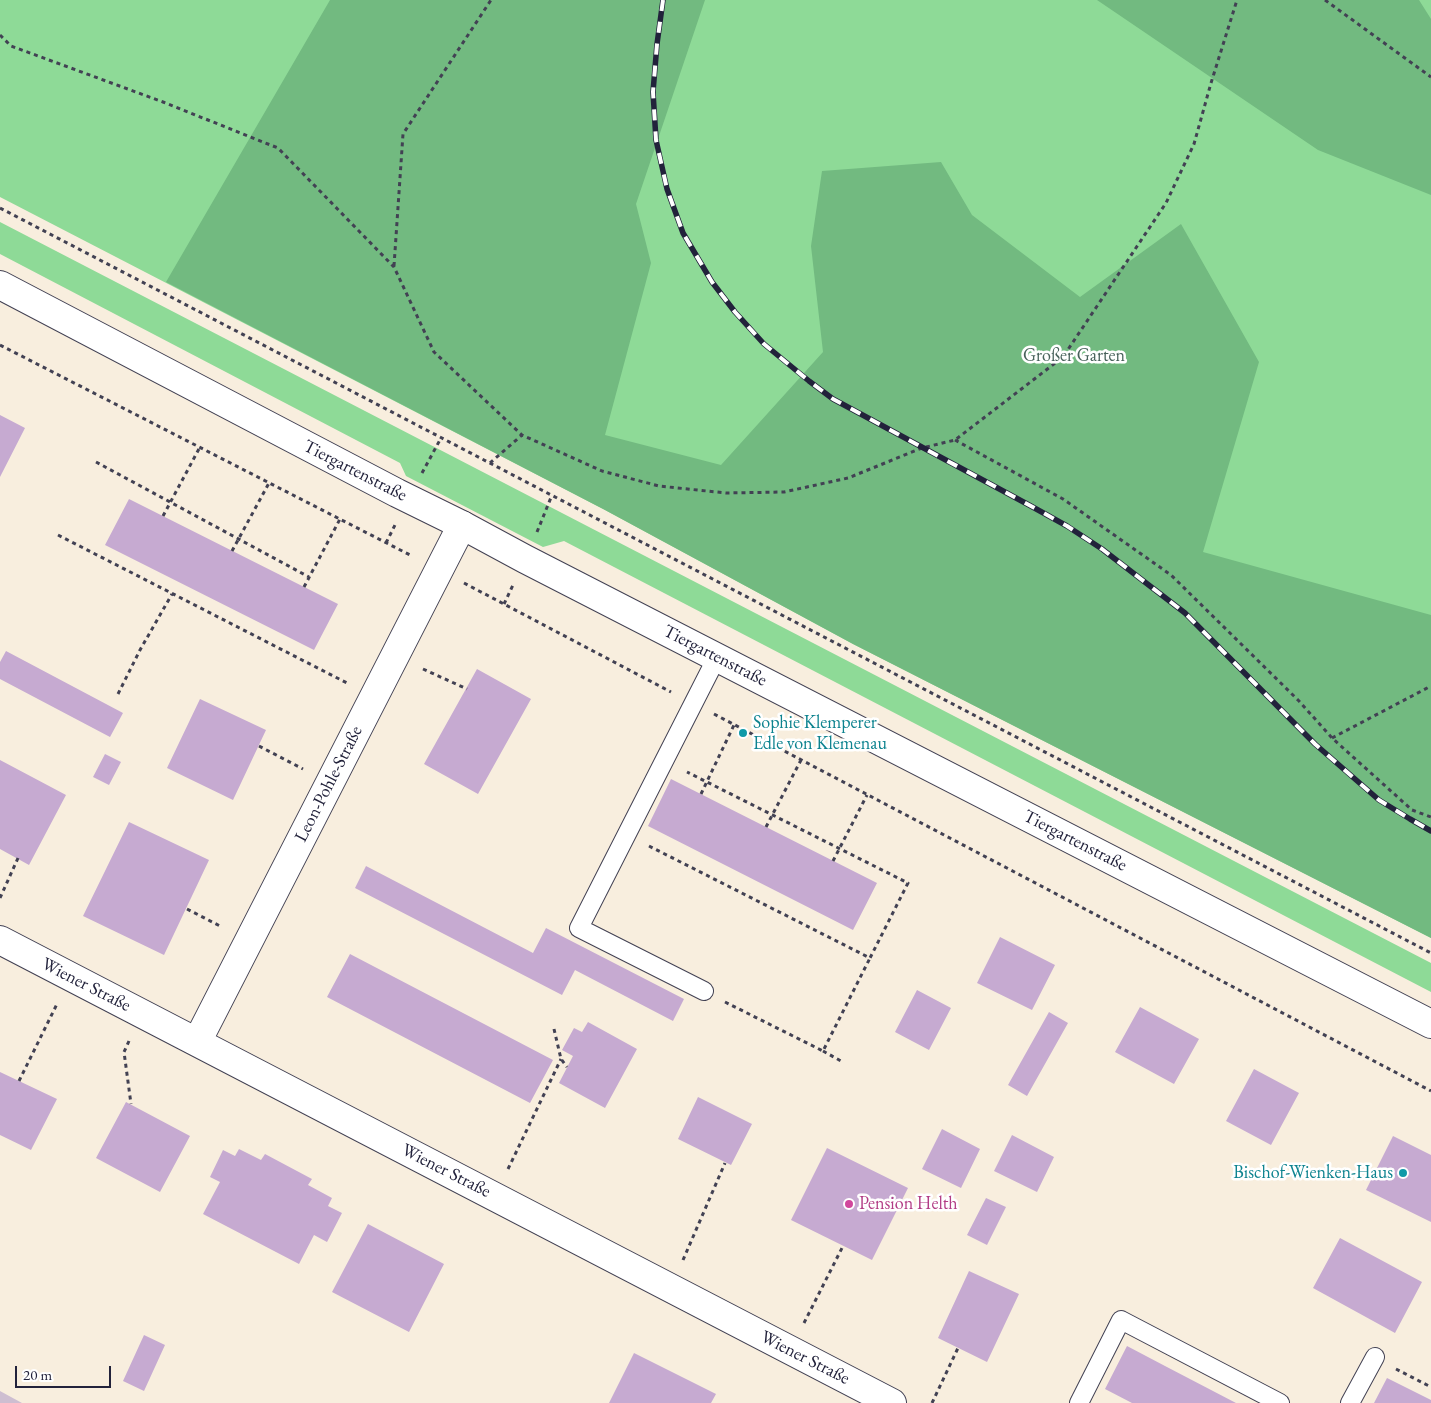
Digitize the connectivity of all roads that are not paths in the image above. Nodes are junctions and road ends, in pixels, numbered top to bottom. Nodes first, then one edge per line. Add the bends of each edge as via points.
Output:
1 (0, 285) edge
2 (462, 525) junction
3 (716, 657) junction
4 (0, 940) edge
5 (704, 991) road end
6 (1431, 1024) edge
7 (197, 1042) junction
8 (1375, 1357) road end
9 (892, 1403) edge
10 (1079, 1403) edge
11 (1280, 1403) edge
12 (1350, 1403) edge

1 - 2 street, Tiergartenstraße
2 - 3 street, Tiergartenstraße
2 - 7 street, Leon-Pohle-Straße
3 - 5 lane via 579,928
3 - 6 street, Tiergartenstraße
4 - 7 street, Wiener Straße
7 - 9 street, Wiener Straße
8 - 12 lane
10 - 11 lane via 1121,1320

